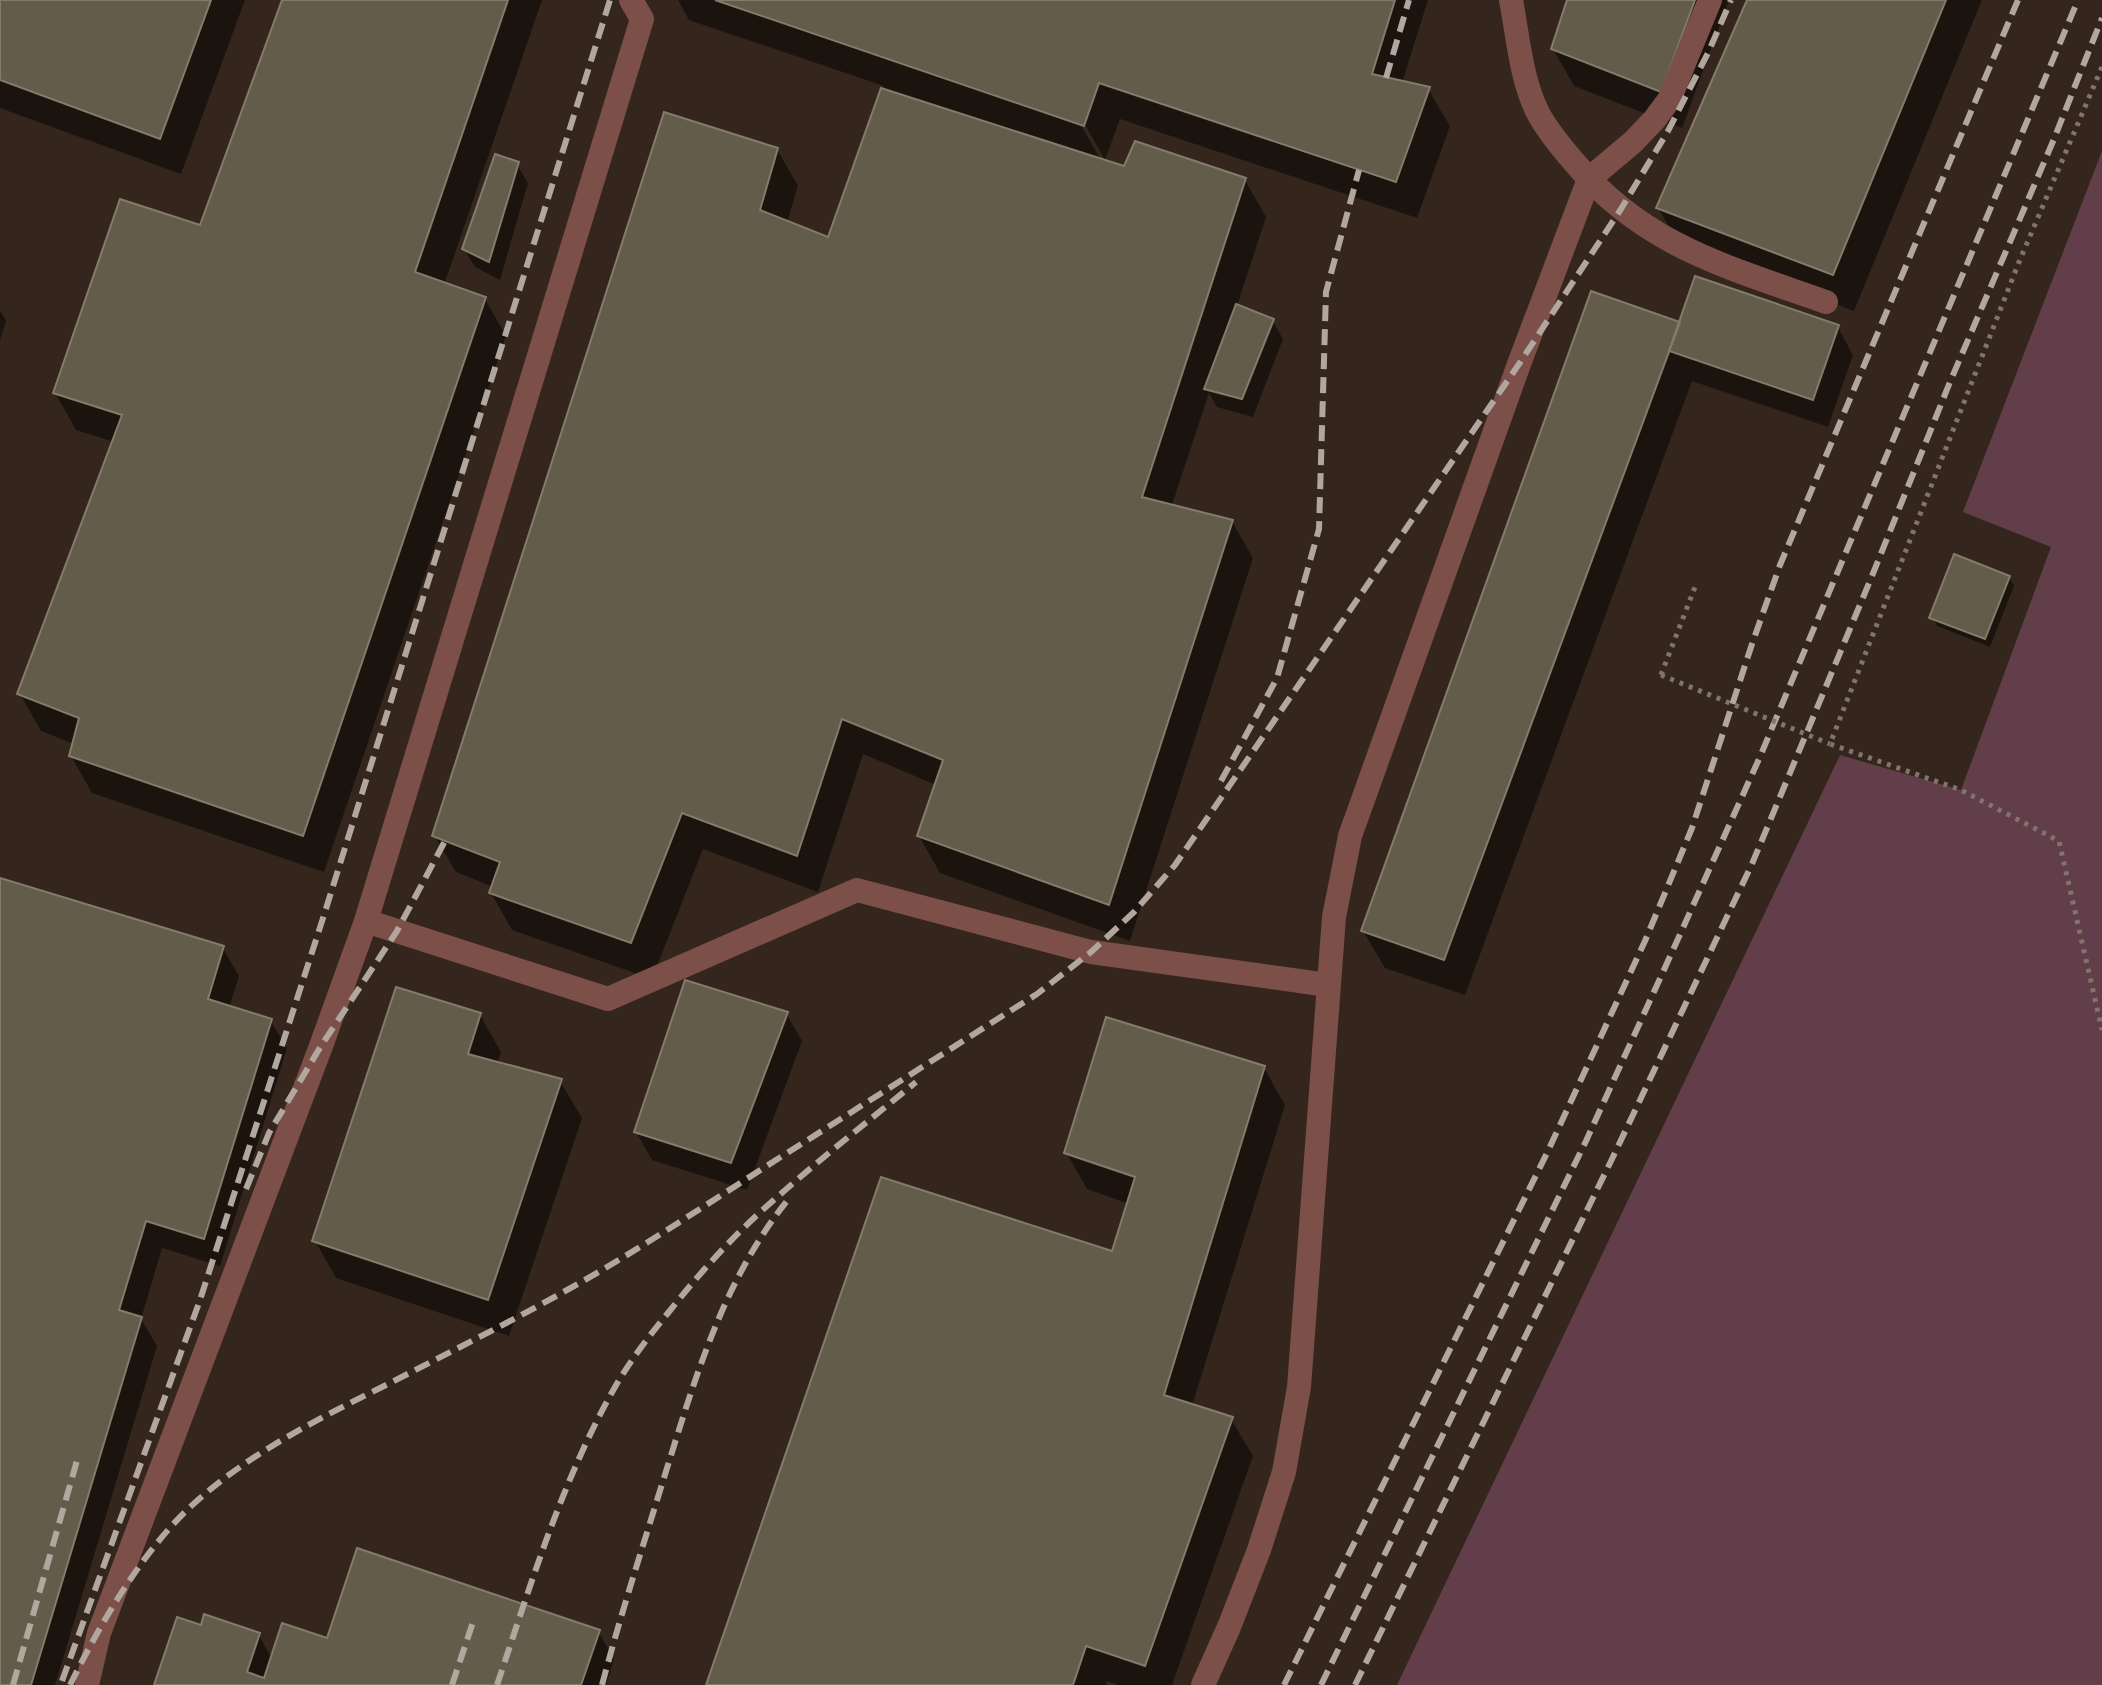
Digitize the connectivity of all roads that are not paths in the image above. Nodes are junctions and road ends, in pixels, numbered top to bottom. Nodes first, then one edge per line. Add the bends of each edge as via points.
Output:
1 (631, 0) edge
2 (1511, 0) edge
3 (1710, 0) edge
4 (1589, 179) junction
5 (1826, 302) dead end
6 (366, 921) junction
7 (1328, 985) junction
8 (87, 1685) edge
9 (1203, 1685) edge

1 - 6 lane via 642,19
2 - 4 lane via 1538,112
3 - 4 lane via 1669,100 1633,142
4 - 5 lane via 1654,233 1693,253
4 - 7 lane via 1350,836
6 - 7 lane via 608,999 857,890 1091,952
6 - 8 lane via 99,1633
7 - 9 lane via 1299,1387 1289,1444 1259,1550

